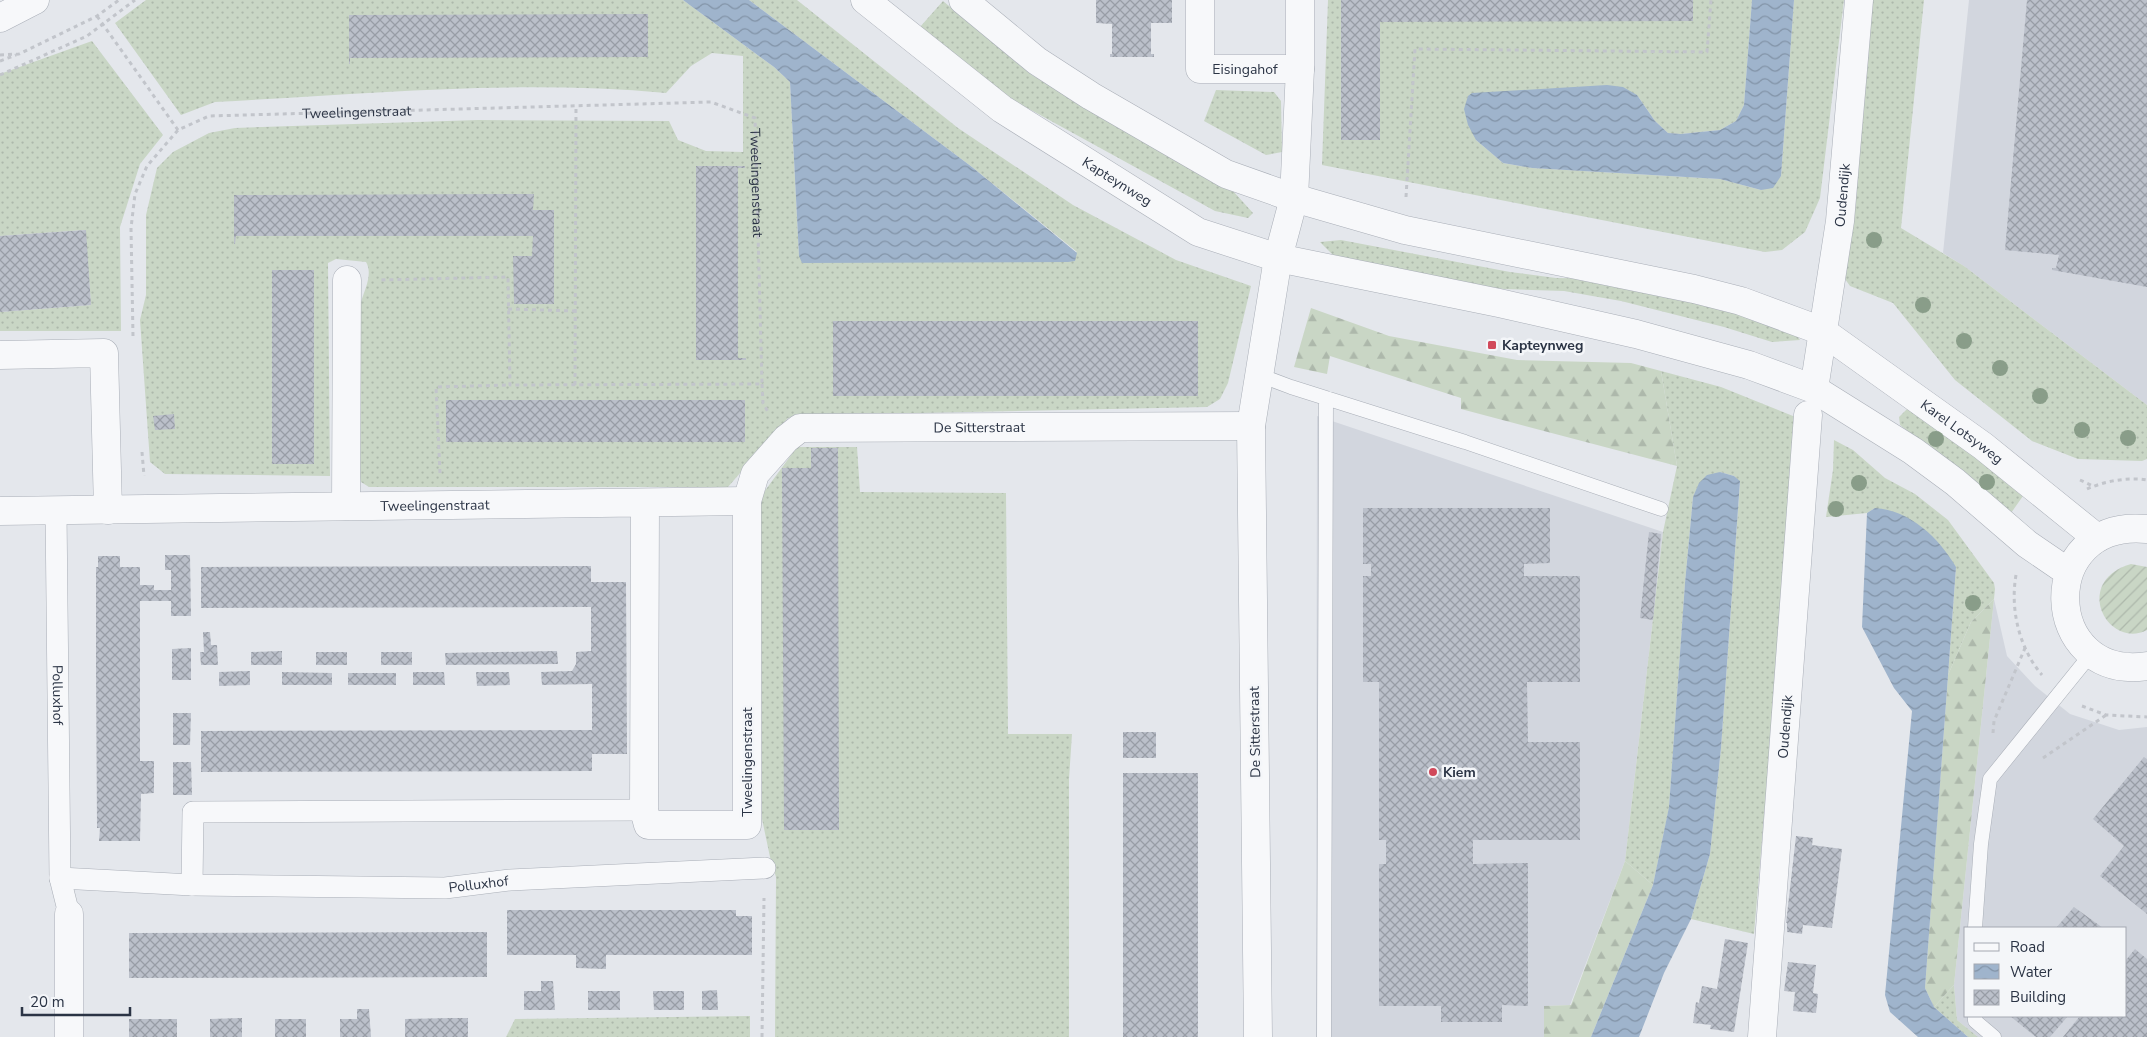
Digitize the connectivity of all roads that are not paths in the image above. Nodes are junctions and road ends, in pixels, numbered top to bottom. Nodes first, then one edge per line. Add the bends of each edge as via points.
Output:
1 (35, 0) edge
2 (964, 0) edge
3 (1200, 0) edge
4 (1300, 0) edge
5 (1859, 0) edge
6 (875, 3) edge
7 (0, 18) edge
8 (1300, 69) junction
9 (1294, 198) junction
10 (1278, 258) junction
11 (347, 280) road end
12 (1822, 331) junction
13 (0, 355) edge
14 (1259, 375) junction
15 (1814, 389) junction
16 (1326, 398) junction
17 (1808, 415) dead end
18 (1251, 426) junction
19 (747, 501) junction
20 (645, 503) junction
21 (346, 506) junction
22 (1661, 509) dead end
23 (108, 510) junction
24 (0, 511) edge
25 (56, 511) junction
26 (2147, 529) edge
27 (2097, 538) junction
28 (2068, 572) junction
29 (2091, 654) junction
30 (2147, 666) edge
31 (644, 810) junction
32 (765, 868) road end
33 (60, 878) junction
34 (192, 884) junction
35 (69, 914) joint
36 (1975, 927) edge
37 (1975, 1017) edge
38 (69, 1037) edge
39 (1258, 1037) edge
40 (1324, 1037) edge
41 (1762, 1037) edge
42 (1994, 1037) edge

1 - 7 street
2 - 9 street via 1037,61 1091,96 1226,174
3 - 8 street, Eisingahof via 1200,69
4 - 8 street
5 - 12 street, Oudendijk via 1840,221
6 - 10 street, Kapteynweg via 1002,109 1198,232
8 - 9 street
9 - 10 street, De Sitterstraat
9 - 12 street via 1404,230 1694,289 1741,301
10 - 14 street, De Sitterstraat
10 - 15 street, Kapteynweg via 1636,334 1749,365
11 - 21 street
12 - 15 street, Oudendijk
12 - 27 street, Karel Lotsyweg via 1983,446
13 - 23 street via 104,353
14 - 16 lane
14 - 18 street, De Sitterstraat
15 - 28 street via 1913,451 2027,544
16 - 22 lane
16 - 40 lane
17 - 41 street, Oudendijk
18 - 19 street, De Sitterstraat via 800,428 755,474
18 - 39 street, De Sitterstraat
19 - 20 street, Tweelingenstraat
19 - 31 street, Tweelingenstraat via 747,825 648,825
20 - 21 street, Tweelingenstraat
20 - 31 street
21 - 23 street, Tweelingenstraat
23 - 25 street, Tweelingenstraat
24 - 25 street, Tweelingenstraat
25 - 33 street, Polluxhof
26 - 27 street via 2113,531
27 - 28 street via 2075,559
28 - 29 street via 2064,608 2069,626
29 - 30 street via 2120,667
29 - 36 lane via 1990,779
31 - 34 street via 192,812
32 - 34 street, Polluxhof via 510,880 445,888
33 - 34 street, Polluxhof
33 - 35 street, Polluxhof
35 - 38 street
37 - 42 lane via 1975,1021

